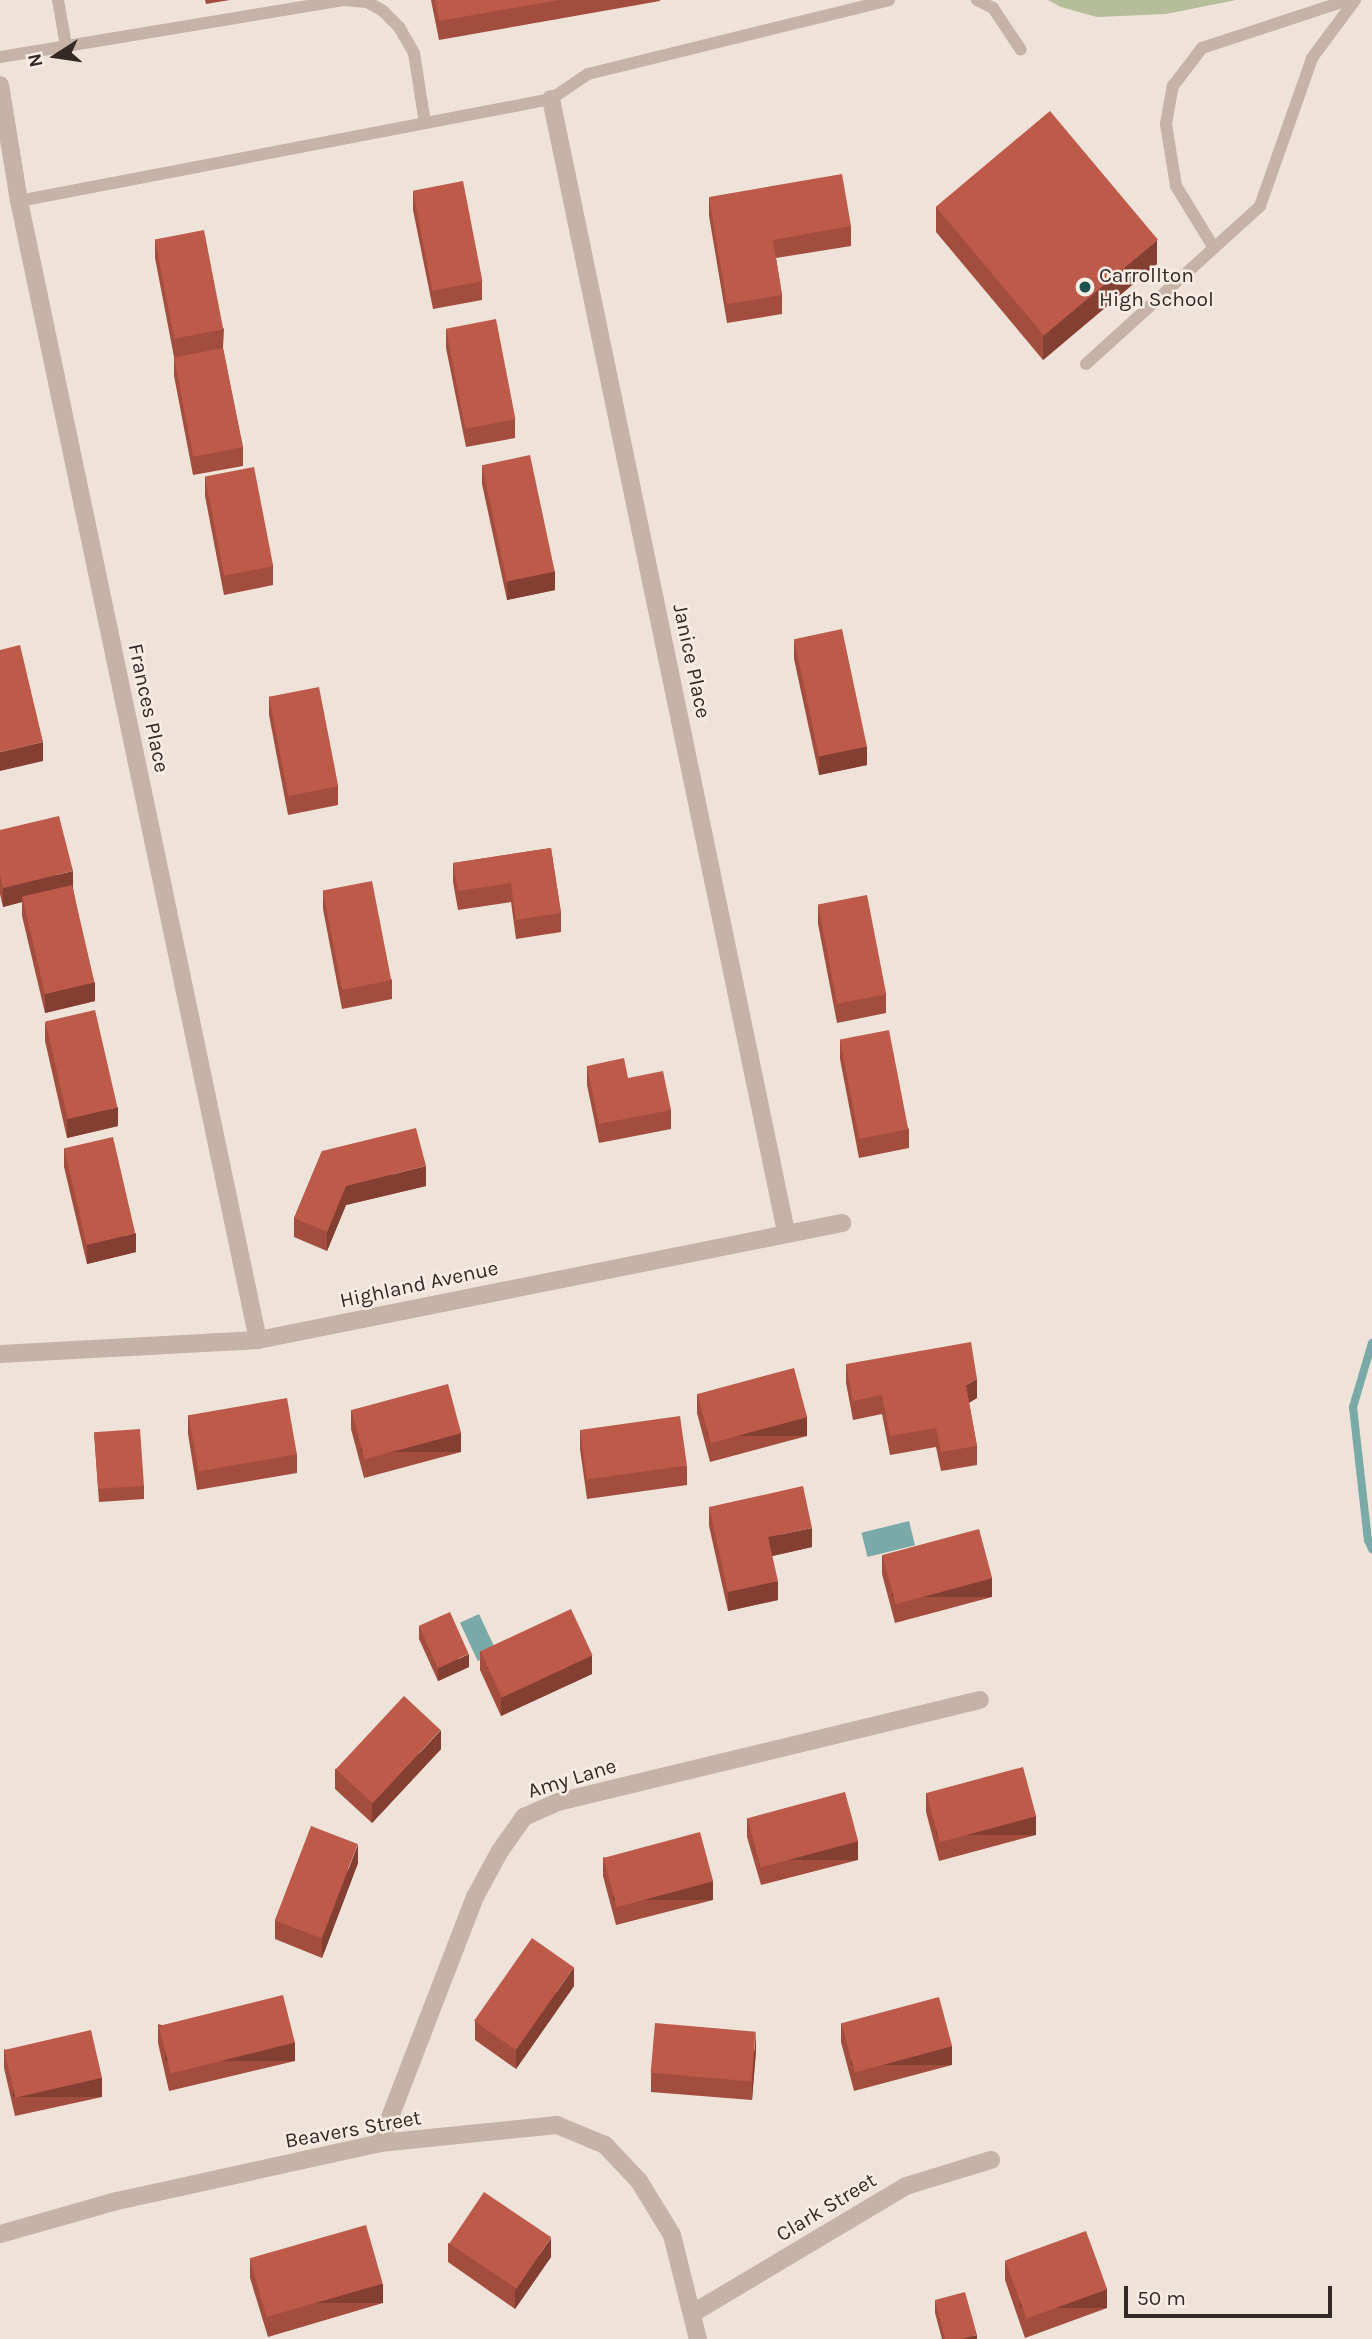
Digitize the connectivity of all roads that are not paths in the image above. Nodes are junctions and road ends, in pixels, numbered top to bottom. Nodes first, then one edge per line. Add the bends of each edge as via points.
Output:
1 (58, 0) edge
2 (344, 0) edge
3 (889, 0) edge
4 (977, 0) edge
5 (1348, 0) edge
6 (1354, 0) edge
7 (66, 46) junction
8 (1021, 50) dead end
9 (0, 57) edge
10 (0, 85) edge
11 (551, 99) junction
12 (425, 123) junction
13 (19, 201) junction
14 (1214, 248) junction
15 (1086, 364) dead end
16 (842, 1223) dead end
17 (786, 1232) junction
18 (258, 1340) junction
19 (0, 1354) edge
20 (980, 1700) dead end
21 (380, 2143) junction
22 (991, 2160) dead end
23 (0, 2234) edge
24 (693, 2313) junction
25 (698, 2339) edge

1 - 7 lane
2 - 7 lane
2 - 12 lane via 367,2 400,27 414,53
3 - 11 lane via 588,74
4 - 8 lane via 993,8
5 - 14 lane via 1202,48 1173,86 1166,124 1176,186
6 - 14 lane via 1312,58 1260,206
7 - 9 lane
10 - 13 street, Frances Place
11 - 12 lane
11 - 17 street, Janice Place
12 - 13 lane
13 - 18 street, Frances Place
14 - 15 lane
16 - 17 street, Highland Avenue
17 - 18 street, Highland Avenue
18 - 19 street, Highland Avenue
20 - 21 street, Amy Lane via 558,1802 524,1816 475,1897
21 - 23 street, Beavers Street via 117,2201
21 - 24 street, Beavers Street via 557,2125 605,2145 639,2181 672,2235
22 - 24 street, Clark Street via 906,2186
24 - 25 street, Beavers Street

